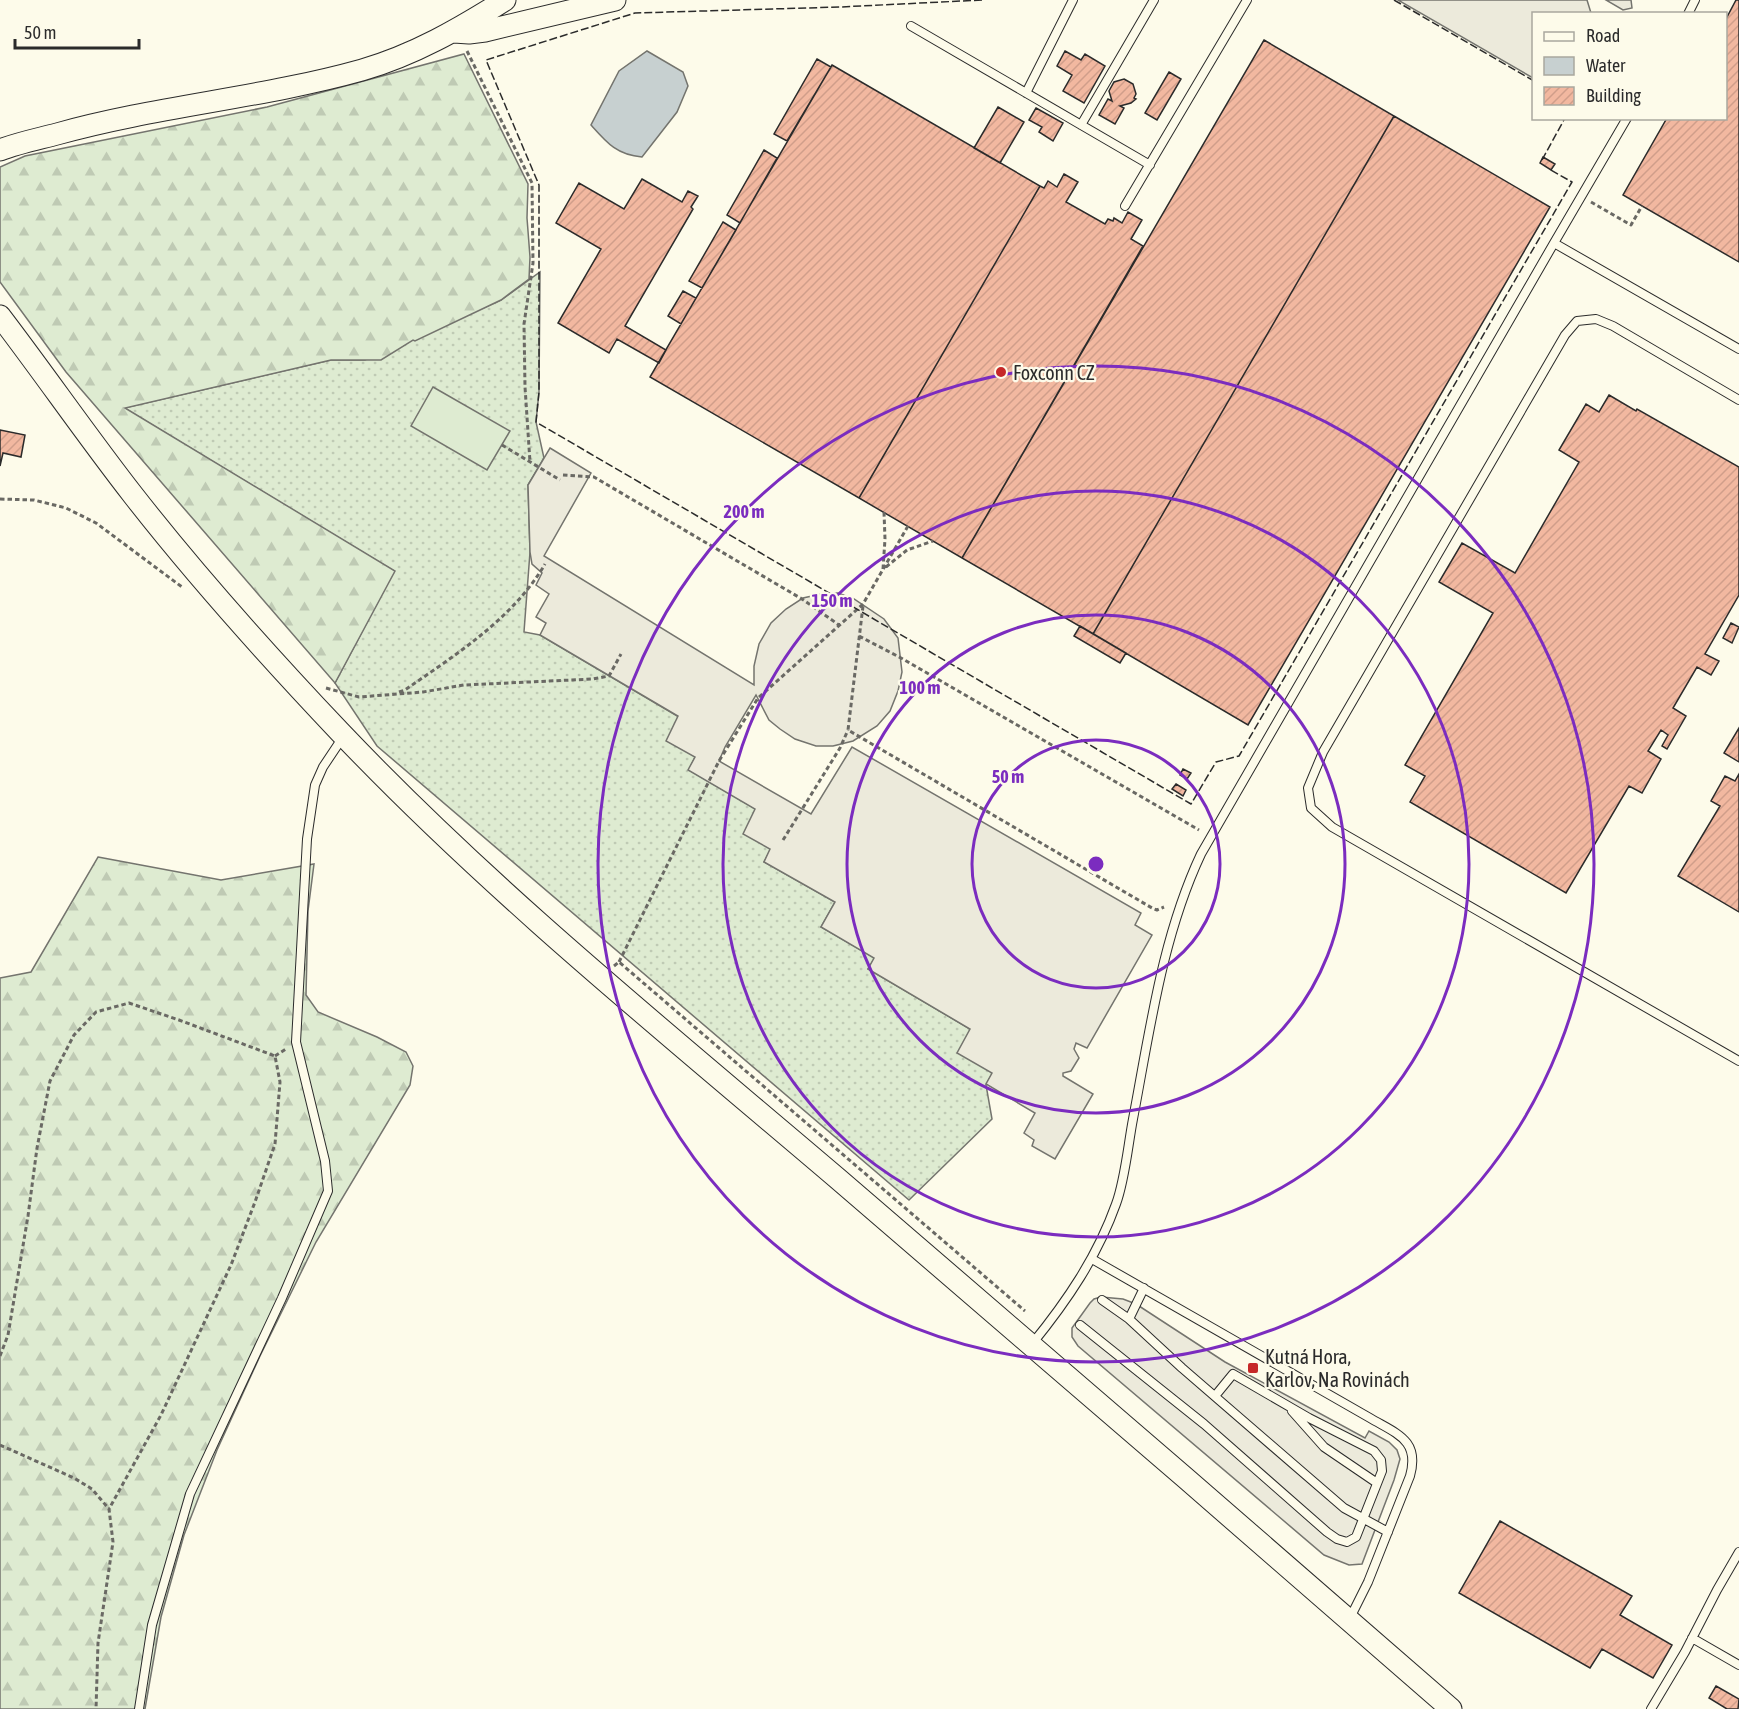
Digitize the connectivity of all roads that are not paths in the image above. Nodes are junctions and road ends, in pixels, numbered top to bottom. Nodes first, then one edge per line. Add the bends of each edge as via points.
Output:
1 (505, 0) edge
2 (615, 0) edge
3 (1073, 0) edge
4 (1154, 0) edge
5 (1247, 0) edge
6 (911, 26) dead end
7 (458, 32) junction
8 (1026, 93) junction
9 (1626, 120) edge
10 (1081, 125) junction
11 (0, 150) edge
12 (1150, 165) junction
13 (1125, 206) dead end
14 (1554, 243) junction
15 (0, 315) edge
16 (1739, 349) edge
17 (1739, 400) edge
18 (344, 736) junction
19 (1739, 1061) edge
20 (1092, 1259) junction
21 (1144, 1288) junction
22 (1102, 1300) dead end
23 (1129, 1319) junction
24 (1080, 1325) dead end
25 (1032, 1344) junction
26 (1215, 1396) junction
27 (1289, 1407) junction
28 (1377, 1483) junction
29 (1364, 1519) junction
30 (1388, 1532) junction
31 (1739, 1552) edge
32 (1349, 1620) junction
33 (1692, 1638) junction
34 (1739, 1665) edge
35 (139, 1709) edge
36 (1451, 1709) edge
37 (1651, 1709) edge

1 - 7 main road
2 - 7 main road via 485,31
3 - 8 lane
4 - 10 lane
5 - 12 lane
6 - 8 lane
7 - 11 main road via 361,70 96,123
8 - 10 lane
9 - 14 lane
10 - 12 lane
12 - 13 lane
14 - 16 lane
14 - 20 lane via 1194,868 1164,964 1117,1202
15 - 18 main road via 152,519
17 - 19 lane via 1613,326 1596,319 1577,321 1565,334 1323,752 1308,788 1311,807 1332,827
18 - 25 main road via 487,875 602,978
18 - 35 lane via 315,785 307,839 296,1042 325,1161 328,1191 190,1494 152,1626
20 - 21 lane
20 - 25 lane via 1062,1307
21 - 23 lane
21 - 30 lane via 1407,1442 1413,1465
22 - 23 lane
23 - 26 lane
24 - 29 lane via 1204,1424 1327,1532 1342,1541 1352,1540
25 - 32 main road
26 - 27 lane via 1233,1374
26 - 29 lane via 1344,1508
27 - 28 lane via 1324,1447
27 - 28 lane via 1374,1451 1382,1464
28 - 29 lane
29 - 30 lane
30 - 32 lane
31 - 33 lane
32 - 36 main road
33 - 34 lane
33 - 37 lane

